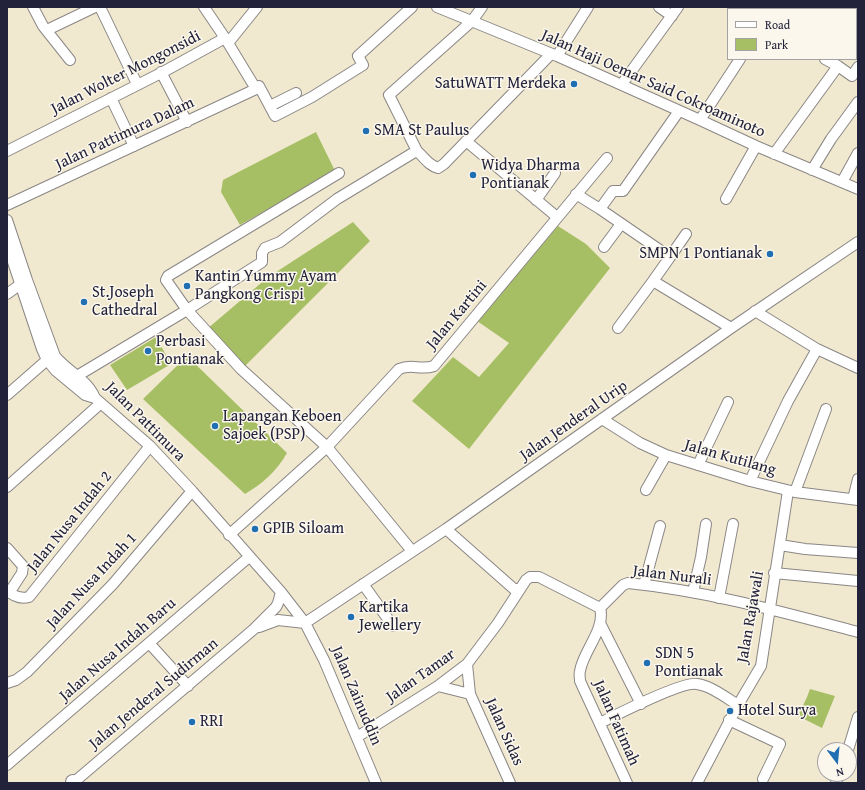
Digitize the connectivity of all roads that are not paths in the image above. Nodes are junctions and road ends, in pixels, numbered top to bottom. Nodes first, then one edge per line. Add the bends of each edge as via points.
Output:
1 (33, 7) edge
2 (95, 7) edge
3 (100, 7) edge
4 (204, 7) edge
5 (257, 7) edge
6 (412, 7) edge
7 (437, 7) edge
8 (482, 7) edge
9 (588, 7) edge
10 (659, 7) edge
11 (675, 11) edge
12 (472, 21) junction
13 (47, 30) junction
14 (226, 40) junction
15 (554, 55) junction
16 (70, 60) dead end
17 (739, 60) edge
18 (827, 60) edge
19 (838, 66) junction
20 (858, 67) edge
21 (161, 72) junction
22 (137, 84) junction
23 (622, 84) junction
24 (258, 88) junction
25 (296, 92) dead end
26 (112, 98) junction
27 (858, 102) edge
28 (270, 106) junction
29 (679, 110) junction
30 (700, 120) junction
31 (187, 122) junction
32 (466, 141) junction
33 (134, 146) junction
34 (756, 146) junction
35 (7, 151) edge
36 (417, 151) junction
37 (858, 153) edge
38 (774, 154) junction
39 (608, 158) dead end
40 (812, 170) junction
41 (555, 173) dead end
42 (340, 174) dead end
43 (842, 182) junction
44 (857, 189) edge
45 (576, 194) junction
46 (726, 199) dead end
47 (536, 200) junction
48 (7, 205) edge
49 (600, 209) junction
50 (557, 217) junction
51 (7, 220) edge
52 (621, 224) junction
53 (686, 234) dead end
54 (858, 242) edge
55 (7, 244) edge
56 (604, 247) dead end
57 (670, 257) junction
58 (653, 281) junction
59 (24, 282) junction
60 (7, 294) edge
61 (188, 310) junction
62 (755, 311) junction
63 (618, 328) dead end
64 (731, 328) junction
65 (817, 349) junction
66 (51, 358) junction
67 (858, 368) edge
68 (77, 376) junction
69 (7, 395) edge
70 (98, 400) junction
71 (728, 402) dead end
72 (826, 409) dead end
73 (602, 419) junction
74 (150, 446) junction
75 (327, 447) junction
76 (666, 455) junction
77 (698, 465) junction
78 (858, 479) edge
79 (750, 481) junction
80 (7, 487) edge
81 (646, 490) dead end
82 (192, 491) junction
83 (792, 492) junction
84 (855, 500) edge
85 (706, 524) dead end
86 (733, 524) dead end
87 (660, 526) dead end
88 (446, 529) junction
89 (230, 535) junction
90 (780, 545) junction
91 (7, 548) edge
92 (412, 551) junction
93 (858, 553) edge
94 (249, 557) junction
95 (774, 573) junction
96 (858, 582) edge
97 (363, 584) junction
98 (644, 585) junction
99 (520, 589) junction
100 (8, 591) edge
101 (281, 592) junction
102 (693, 592) junction
103 (719, 598) junction
104 (600, 608) junction
105 (770, 609) junction
106 (305, 623) junction
107 (600, 623) junction
108 (393, 626) dead end
109 (254, 629) junction
110 (858, 632) edge
111 (149, 643) junction
112 (467, 664) junction
113 (7, 683) edge
114 (188, 686) junction
115 (438, 686) junction
116 (470, 694) junction
117 (641, 704) junction
118 (738, 705) junction
119 (858, 717) edge
120 (729, 720) junction
121 (600, 723) junction
122 (357, 737) junction
123 (850, 742) edge
124 (7, 765) edge
125 (763, 779) dead end
126 (73, 783) edge
127 (376, 783) edge
128 (510, 783) edge
129 (627, 783) edge
130 (696, 783) edge

1 - 13 street
2 - 13 street
3 - 22 street
4 - 14 street, Jalan Wolter Mongonsidi
5 - 14 street
6 - 28 street via 358,56 364,65 276,116
7 - 12 street, Jalan Haji Oemar Said Cokroaminoto
8 - 12 street
9 - 15 street
10 - 11 street
11 - 23 street
12 - 15 street, Jalan Haji Oemar Said Cokroaminoto
12 - 36 street via 389,95
13 - 16 street
14 - 21 street, Jalan Wolter Mongonsidi
14 - 24 street
15 - 23 street, Jalan Haji Oemar Said Cokroaminoto
15 - 32 street
17 - 30 street
18 - 19 street
19 - 20 street via 852,76
19 - 38 street
21 - 22 street, Jalan Wolter Mongonsidi
21 - 31 street
22 - 26 street, Jalan Wolter Mongonsidi
23 - 29 street, Jalan Haji Oemar Said Cokroaminoto
24 - 28 street
24 - 31 street, Jalan Pattimura Dalam
25 - 28 street
26 - 33 street
26 - 35 street, Jalan Wolter Mongonsidi
27 - 40 street
29 - 30 street, Jalan Haji Oemar Said Cokroaminoto
29 - 49 street via 625,189 613,191
30 - 34 street, Jalan Haji Oemar Said Cokroaminoto
31 - 33 street, Jalan Pattimura Dalam
32 - 36 street via 438,168 432,166
32 - 47 street
33 - 48 street, Jalan Pattimura Dalam
34 - 38 street, Jalan Haji Oemar Said Cokroaminoto
34 - 46 street
36 - 61 street via 337,199 280,242 265,248 262,262
37 - 43 street
38 - 40 street, Jalan Haji Oemar Said Cokroaminoto
39 - 45 street, Jalan Kartini
40 - 43 street, Jalan Haji Oemar Said Cokroaminoto
41 - 47 street
42 - 61 street via 168,276 166,280
43 - 44 street, Jalan Haji Oemar Said Cokroaminoto
45 - 49 street
45 - 50 street, Jalan Kartini
47 - 50 street
49 - 52 street
50 - 75 street, Jalan Kartini via 434,366 426,369 411,366 399,368
51 - 59 street, Jalan Pattimura
52 - 56 street
52 - 57 street
53 - 57 street
54 - 62 street, Jalan Jenderal Urip
55 - 59 street
57 - 58 street
58 - 63 street
58 - 64 street
59 - 60 street
59 - 66 street, Jalan Pattimura
61 - 68 street
61 - 75 street via 241,369
62 - 64 street, Jalan Jenderal Urip
62 - 65 street
64 - 73 street, Jalan Jenderal Urip
65 - 67 street
65 - 79 street via 788,401
66 - 68 street, Jalan Pattimura
66 - 69 street
66 - 70 street via 56,371 85,395
68 - 70 street, Jalan Pattimura via 92,390
70 - 74 street, Jalan Pattimura
70 - 80 street
71 - 77 street
72 - 83 street, Jalan Rajawali
73 - 76 street, Jalan Kutilang via 640,443
73 - 88 street, Jalan Jenderal Urip
74 - 82 street, Jalan Pattimura
74 - 100 street, Jalan Nusa Indah 2 via 29,597 19,598
75 - 89 street, Jalan Kartini
75 - 92 street
76 - 77 street, Jalan Kutilang
76 - 81 street
77 - 79 street, Jalan Kutilang
78 - 84 street
79 - 83 street, Jalan Kutilang
82 - 89 street, Jalan Pattimura
82 - 113 street, Jalan Nusa Indah 1 via 108,589 27,672
83 - 84 street, Jalan Kutilang
83 - 90 street, Jalan Rajawali
85 - 102 street
86 - 103 street
87 - 98 street
88 - 92 street, Jalan Jenderal Urip
88 - 99 street via 514,589
89 - 94 street, Jalan Pattimura
90 - 93 street
90 - 95 street, Jalan Rajawali
91 - 100 street via 23,566 22,573
92 - 97 street, Jalan Jenderal Urip
94 - 101 street, Jalan Pattimura
94 - 111 street, Jalan Nusa Indah Baru
95 - 96 street
95 - 105 street, Jalan Rajawali
97 - 106 street, Jalan Jenderal Urip
97 - 108 street
98 - 102 street, Jalan Nurali
98 - 104 street, Jalan Nurali via 626,584
99 - 104 street via 530,577 539,577
99 - 112 street, Jalan Tamar
101 - 106 street, Jalan Pattimura
101 - 109 street, Jalan Jenderal Sudirman via 276,607
102 - 103 street, Jalan Nurali
103 - 105 street, Jalan Nurali
104 - 107 street, Jalan Fatimah
105 - 110 street, Jalan Nurali
105 - 118 street, Jalan Rajawali via 761,666
106 - 109 street, Jalan Jenderal Sudirman via 278,620
106 - 122 street, Jalan Zainuddin
107 - 117 street
107 - 121 street, Jalan Fatimah via 580,672 580,681
109 - 114 street, Jalan Jenderal Sudirman
111 - 114 street
111 - 124 street, Jalan Nusa Indah Baru
112 - 115 street, Jalan Tamar
112 - 116 street, Jalan Sidas
114 - 126 street, Jalan Jenderal Sudirman
115 - 116 street
115 - 122 street, Jalan Tamar
116 - 128 street, Jalan Sidas
117 - 118 street via 694,684 707,687
117 - 121 street
118 - 120 street, Jalan Rajawali
119 - 123 street
120 - 125 street via 780,744
120 - 130 street, Jalan Rajawali
121 - 129 street, Jalan Fatimah
122 - 127 street, Jalan Zainuddin

